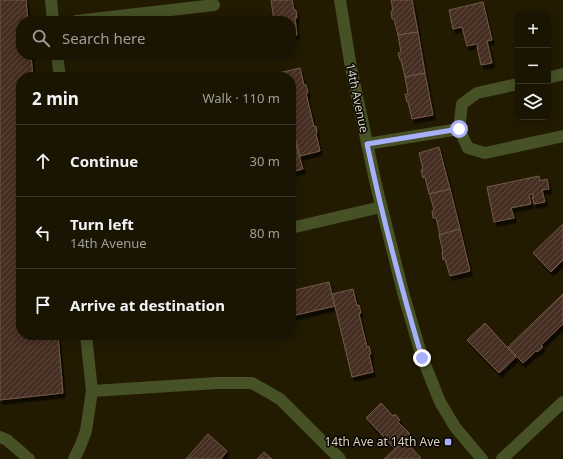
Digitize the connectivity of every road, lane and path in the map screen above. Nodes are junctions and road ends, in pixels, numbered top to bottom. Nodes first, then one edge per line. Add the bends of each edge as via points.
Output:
1 (51, 0) edge
2 (340, 0) edge
3 (214, 5) dead end
4 (53, 16) edge
5 (119, 16) edge
6 (58, 60) edge
7 (59, 72) edge
8 (563, 74) edge
9 (551, 77) edge
10 (515, 85) edge
11 (459, 129) junction
12 (563, 136) edge
13 (367, 144) junction
14 (381, 207) junction
15 (296, 227) edge
16 (87, 340) edge
17 (92, 391) junction
18 (563, 402) edge
19 (0, 437) edge
20 (476, 457) edge
21 (30, 459) edge
22 (74, 459) edge
23 (340, 459) edge
24 (502, 459) edge

1 - 4 street
2 - 13 street, 14th Avenue
3 - 5 street
6 - 7 street
8 - 9 street
10 - 11 street via 477,93 462,104
11 - 12 street via 468,148 485,153
11 - 13 street
13 - 14 street, 14th Avenue
14 - 15 street
14 - 20 street, 14th Avenue via 422,358 440,402
16 - 17 street
17 - 22 street via 86,431
17 - 23 street via 252,383 280,399
18 - 24 street
19 - 21 street

